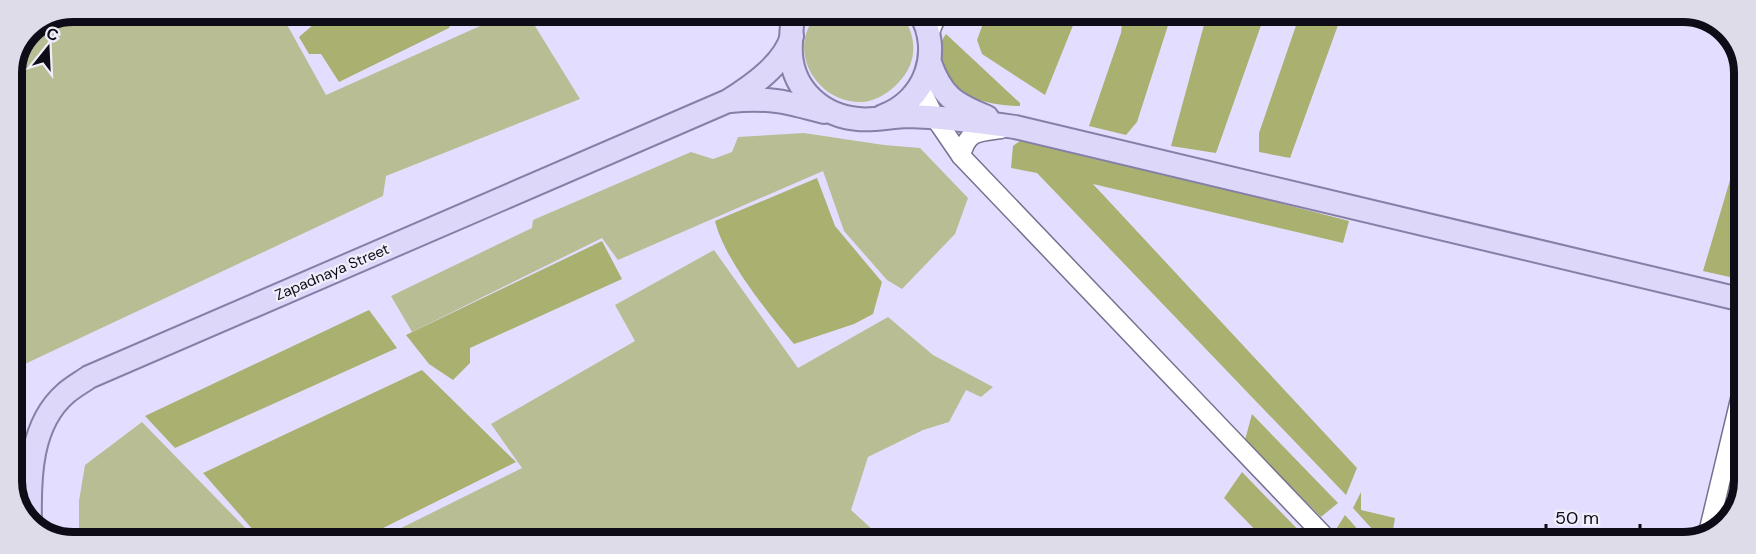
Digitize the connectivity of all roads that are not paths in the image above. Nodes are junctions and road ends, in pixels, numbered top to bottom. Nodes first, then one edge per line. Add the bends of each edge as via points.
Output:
1 (792, 22) edge
2 (796, 22) edge
3 (933, 24) edge
4 (791, 40) junction
5 (930, 63) junction
6 (920, 87) junction
7 (728, 101) junction
8 (879, 117) junction
9 (844, 118) junction
10 (935, 118) junction
11 (1015, 127) junction
12 (960, 156) junction
13 (1734, 298) edge
14 (1734, 425) edge
15 (30, 507) edge
16 (1710, 523) edge
17 (1320, 532) edge

1 - 4 main road
2 - 4 main road
3 - 5 main road
4 - 7 main road, Zapadnaya Street via 762,79
4 - 9 main road via 793,66 803,89 821,107
5 - 6 main road
5 - 11 main road via 937,82 950,97 966,108
6 - 8 main road via 902,106
6 - 10 lane
7 - 9 main road, Zapadnaya Street via 786,101
7 - 15 main road, Zapadnaya Street via 89,377 65,394 47,416 31,469
8 - 9 main road
8 - 10 main road
10 - 11 main road
10 - 12 lane
11 - 12 lane via 970,136
11 - 13 main road
12 - 17 lane
14 - 16 lane

